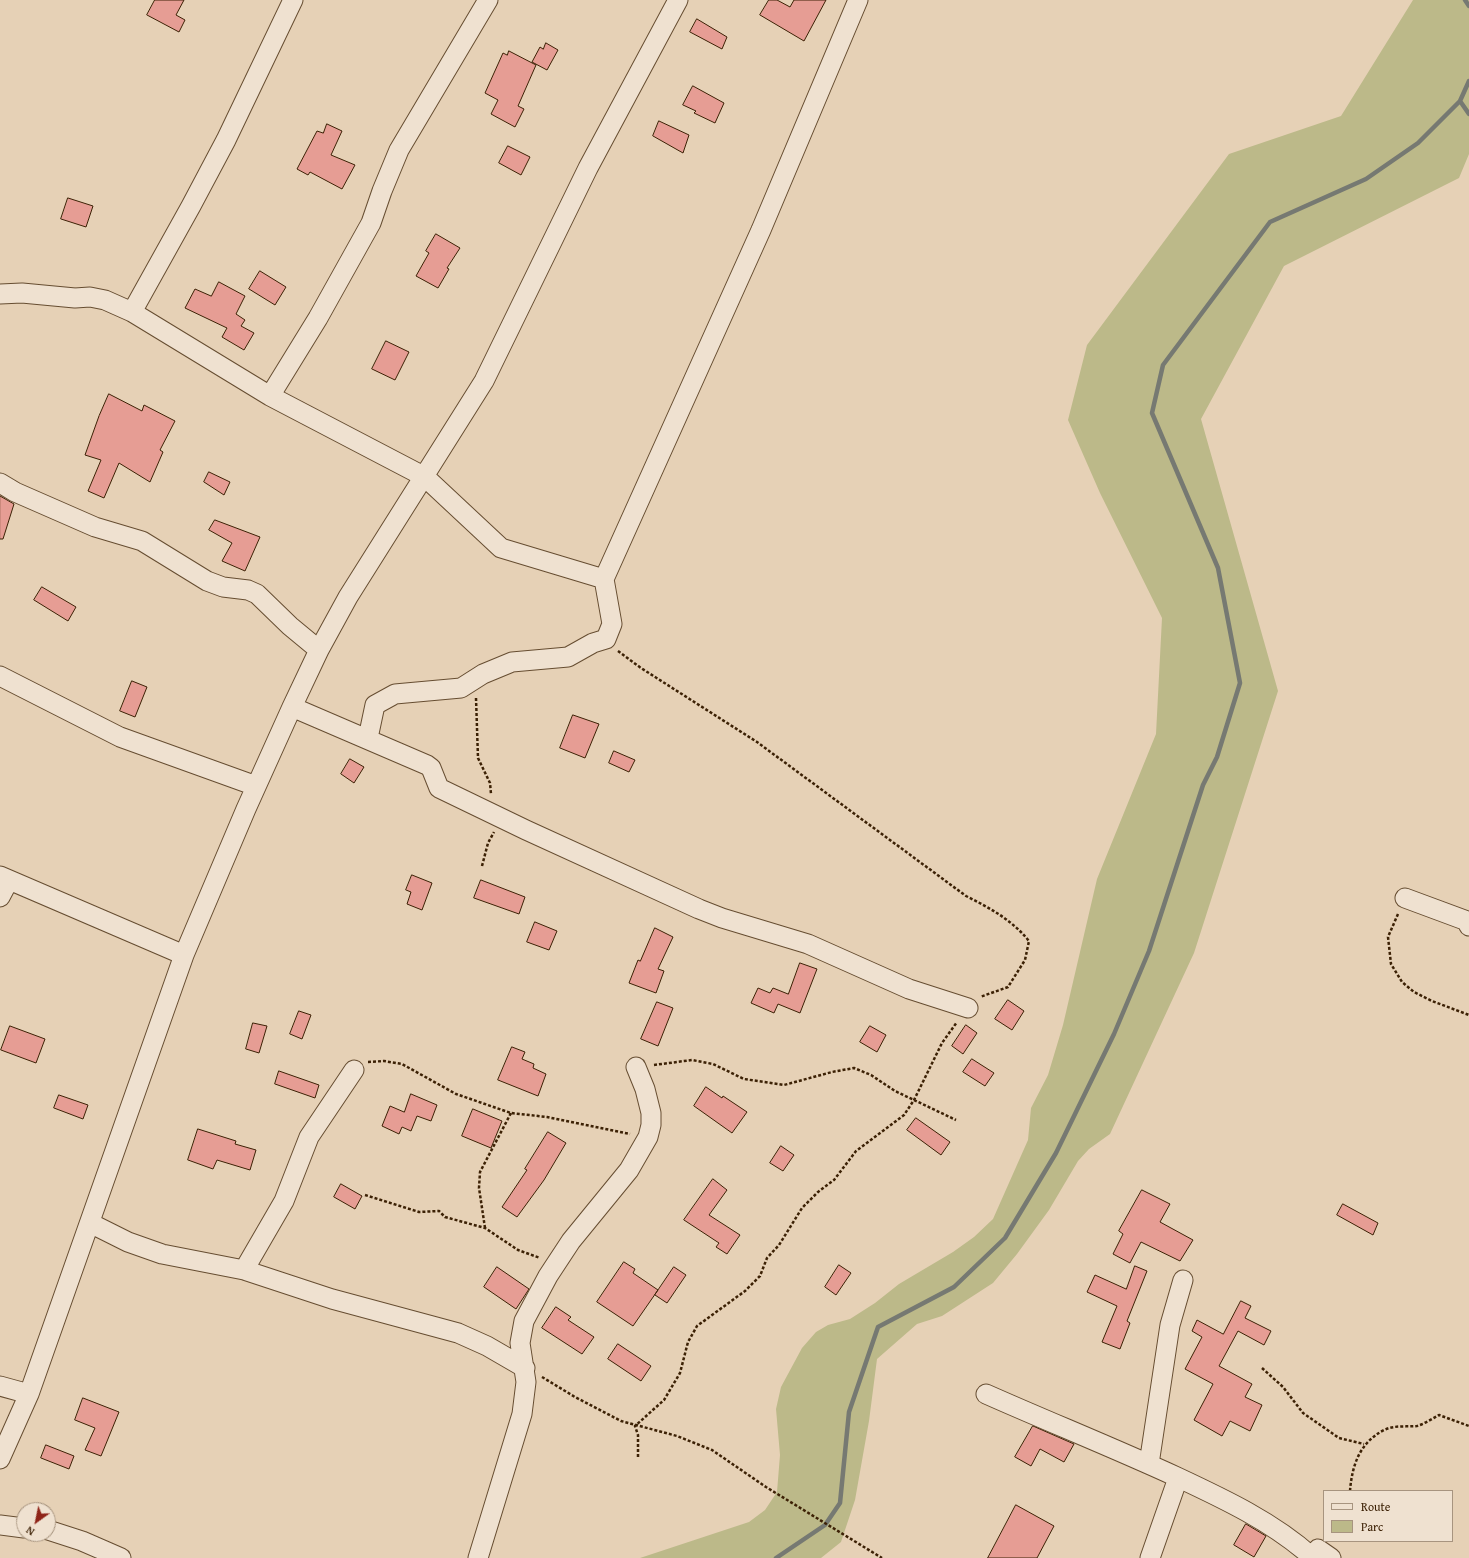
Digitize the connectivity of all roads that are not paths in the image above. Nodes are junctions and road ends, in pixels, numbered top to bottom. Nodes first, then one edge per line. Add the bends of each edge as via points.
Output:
1 (293, 0) edge
2 (488, 0) edge
3 (678, 0) edge
4 (858, 0) edge
5 (0, 294) edge
6 (132, 312) junction
7 (270, 396) junction
8 (425, 477) junction
9 (0, 483) edge
10 (604, 579) junction
11 (319, 650) junction
12 (0, 676) edge
13 (292, 707) junction
14 (368, 738) junction
15 (256, 786) junction
16 (4, 878) edge
17 (0, 897) edge
18 (1405, 898) road end
19 (1469, 926) edge
20 (184, 956) junction
21 (968, 1008) road end
22 (636, 1067) road end
23 (354, 1070) road end
24 (90, 1223) junction
25 (244, 1270) junction
26 (1182, 1280) dead end
27 (525, 1368) junction
28 (0, 1386) edge
29 (29, 1394) junction
30 (986, 1394) dead end
31 (0, 1459) edge
32 (1149, 1464) junction
33 (1178, 1478) junction
34 (0, 1525) edge
35 (16, 1527) edge
36 (56, 1533) edge
37 (121, 1558) edge
38 (478, 1558) edge
39 (1150, 1558) edge
40 (1311, 1558) edge
41 (1331, 1558) edge

1 - 6 street via 192,206
2 - 7 street via 399,150 371,223 318,318
3 - 8 street via 588,168 484,381
4 - 10 street via 761,230
5 - 6 street via 90,297 105,300
6 - 7 street
7 - 8 street
8 - 10 street via 501,548
8 - 11 street via 348,597
9 - 11 street via 95,527 142,541 207,582 257,594
10 - 14 street via 612,624 606,640 593,643 568,657 512,662 483,674 461,688 396,694 375,705
11 - 13 street
12 - 15 street via 120,737
13 - 14 street
13 - 15 street
14 - 21 street via 427,765 431,768 439,788 716,916 808,944 909,989
15 - 20 street
16 - 17 street
16 - 20 street
18 - 19 street via 1467,921
20 - 24 street
22 - 27 street via 647,1095 651,1125 648,1137 629,1170 556,1264 524,1321 520,1343
23 - 25 street via 309,1137 284,1201
24 - 25 street via 128,1242 162,1254
24 - 29 street
25 - 27 street via 332,1299 458,1333
26 - 32 street via 1170,1325
27 - 38 street via 522,1414
28 - 29 street
29 - 31 street
30 - 32 street
32 - 33 street
33 - 39 street
33 - 40 street via 1237,1506 1292,1541
34 - 35 street
36 - 37 street
40 - 41 street via 1318,1549

